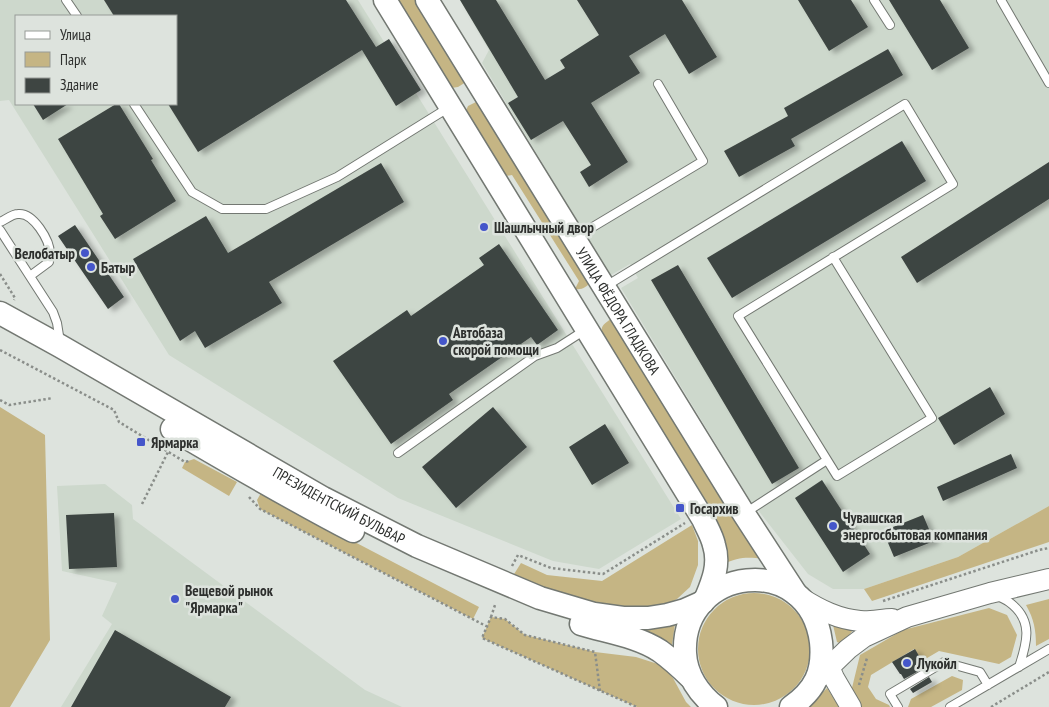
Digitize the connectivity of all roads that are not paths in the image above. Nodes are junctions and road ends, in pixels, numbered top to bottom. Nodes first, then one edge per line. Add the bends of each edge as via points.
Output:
1 (66, 0) edge
2 (385, 0) edge
3 (427, 0) edge
4 (874, 0) edge
5 (1001, 0) edge
6 (76, 15) edge
7 (890, 26) dead end
8 (1049, 83) edge
9 (658, 84) dead end
10 (481, 87) junction
11 (135, 105) edge
12 (450, 107) junction
13 (0, 222) edge
14 (0, 230) edge
15 (574, 238) junction
16 (833, 257) junction
17 (30, 276) junction
18 (608, 293) junction
19 (6, 310) edge
20 (584, 324) junction
21 (0, 330) edge
22 (59, 354) junction
23 (398, 453) dead end
24 (828, 460) junction
25 (744, 514) junction
26 (1049, 579) edge
27 (990, 593) junction
28 (799, 596) junction
29 (705, 600) junction
30 (907, 617) junction
31 (1049, 649) edge
32 (823, 666) junction
33 (1018, 667) junction
34 (690, 677) junction
35 (988, 685) junction
36 (716, 707) edge
37 (790, 707) edge
38 (851, 707) edge
39 (898, 707) edge
40 (950, 707) edge

1 - 6 lane
2 - 12 main road
3 - 10 main road, УЛИЦА ФЁДОРА ГЛАДКОВА
4 - 7 lane
5 - 8 lane
9 - 15 lane via 703,161
10 - 12 main road
10 - 15 main road, УЛИЦА ФЁДОРА ГЛАДКОВА
11 - 12 lane via 192,192 222,209 266,209 336,177
12 - 20 main road
13 - 17 lane via 17,214 27,215 47,241 49,262
14 - 17 lane
15 - 18 main road, УЛИЦА ФЁДОРА ГЛАДКОВА
16 - 18 lane via 953,184 904,104
16 - 24 lane via 738,316
16 - 24 lane via 932,418 837,476
17 - 22 lane via 53,312 60,334
18 - 20 main road
18 - 25 main road, УЛИЦА ФЁДОРА ГЛАДКОВА
19 - 22 main road, ПРЕЗИДЕНТСКИЙ БУЛЬВАР
20 - 23 lane via 557,348 536,356
20 - 29 main road via 703,519 714,545 716,563
21 - 22 main road, ПРЕЗИДЕНТСКИЙ БУЛЬВАР
22 - 29 main road, ПРЕЗИДЕНТСКИЙ БУЛЬВАР via 417,546 540,598 594,614 624,618 667,615
22 - 34 main road, ПРЕЗИДЕНТСКИЙ БУЛЬВАР via 256,478 322,515 457,581 536,610 634,639 659,651
24 - 25 lane
25 - 28 main road, УЛИЦА ФЁДОРА ГЛАДКОВА
26 - 27 street
27 - 30 street
27 - 33 lane via 1009,602 1025,622 1025,648
28 - 29 main road, ПРЕЗИДЕНТСКИЙ БУЛЬВАР via 785,586 747,579 721,588
28 - 30 street via 840,618 862,621
28 - 32 main road, УЛИЦА ФЁДОРА ГЛАДКОВА via 816,623
29 - 34 main road via 693,614 687,628 684,644
30 - 32 street via 864,638
31 - 33 lane
32 - 37 main road via 810,690
32 - 38 street
33 - 35 lane
34 - 36 main road
35 - 39 lane via 980,672 944,662 890,694
35 - 40 lane

